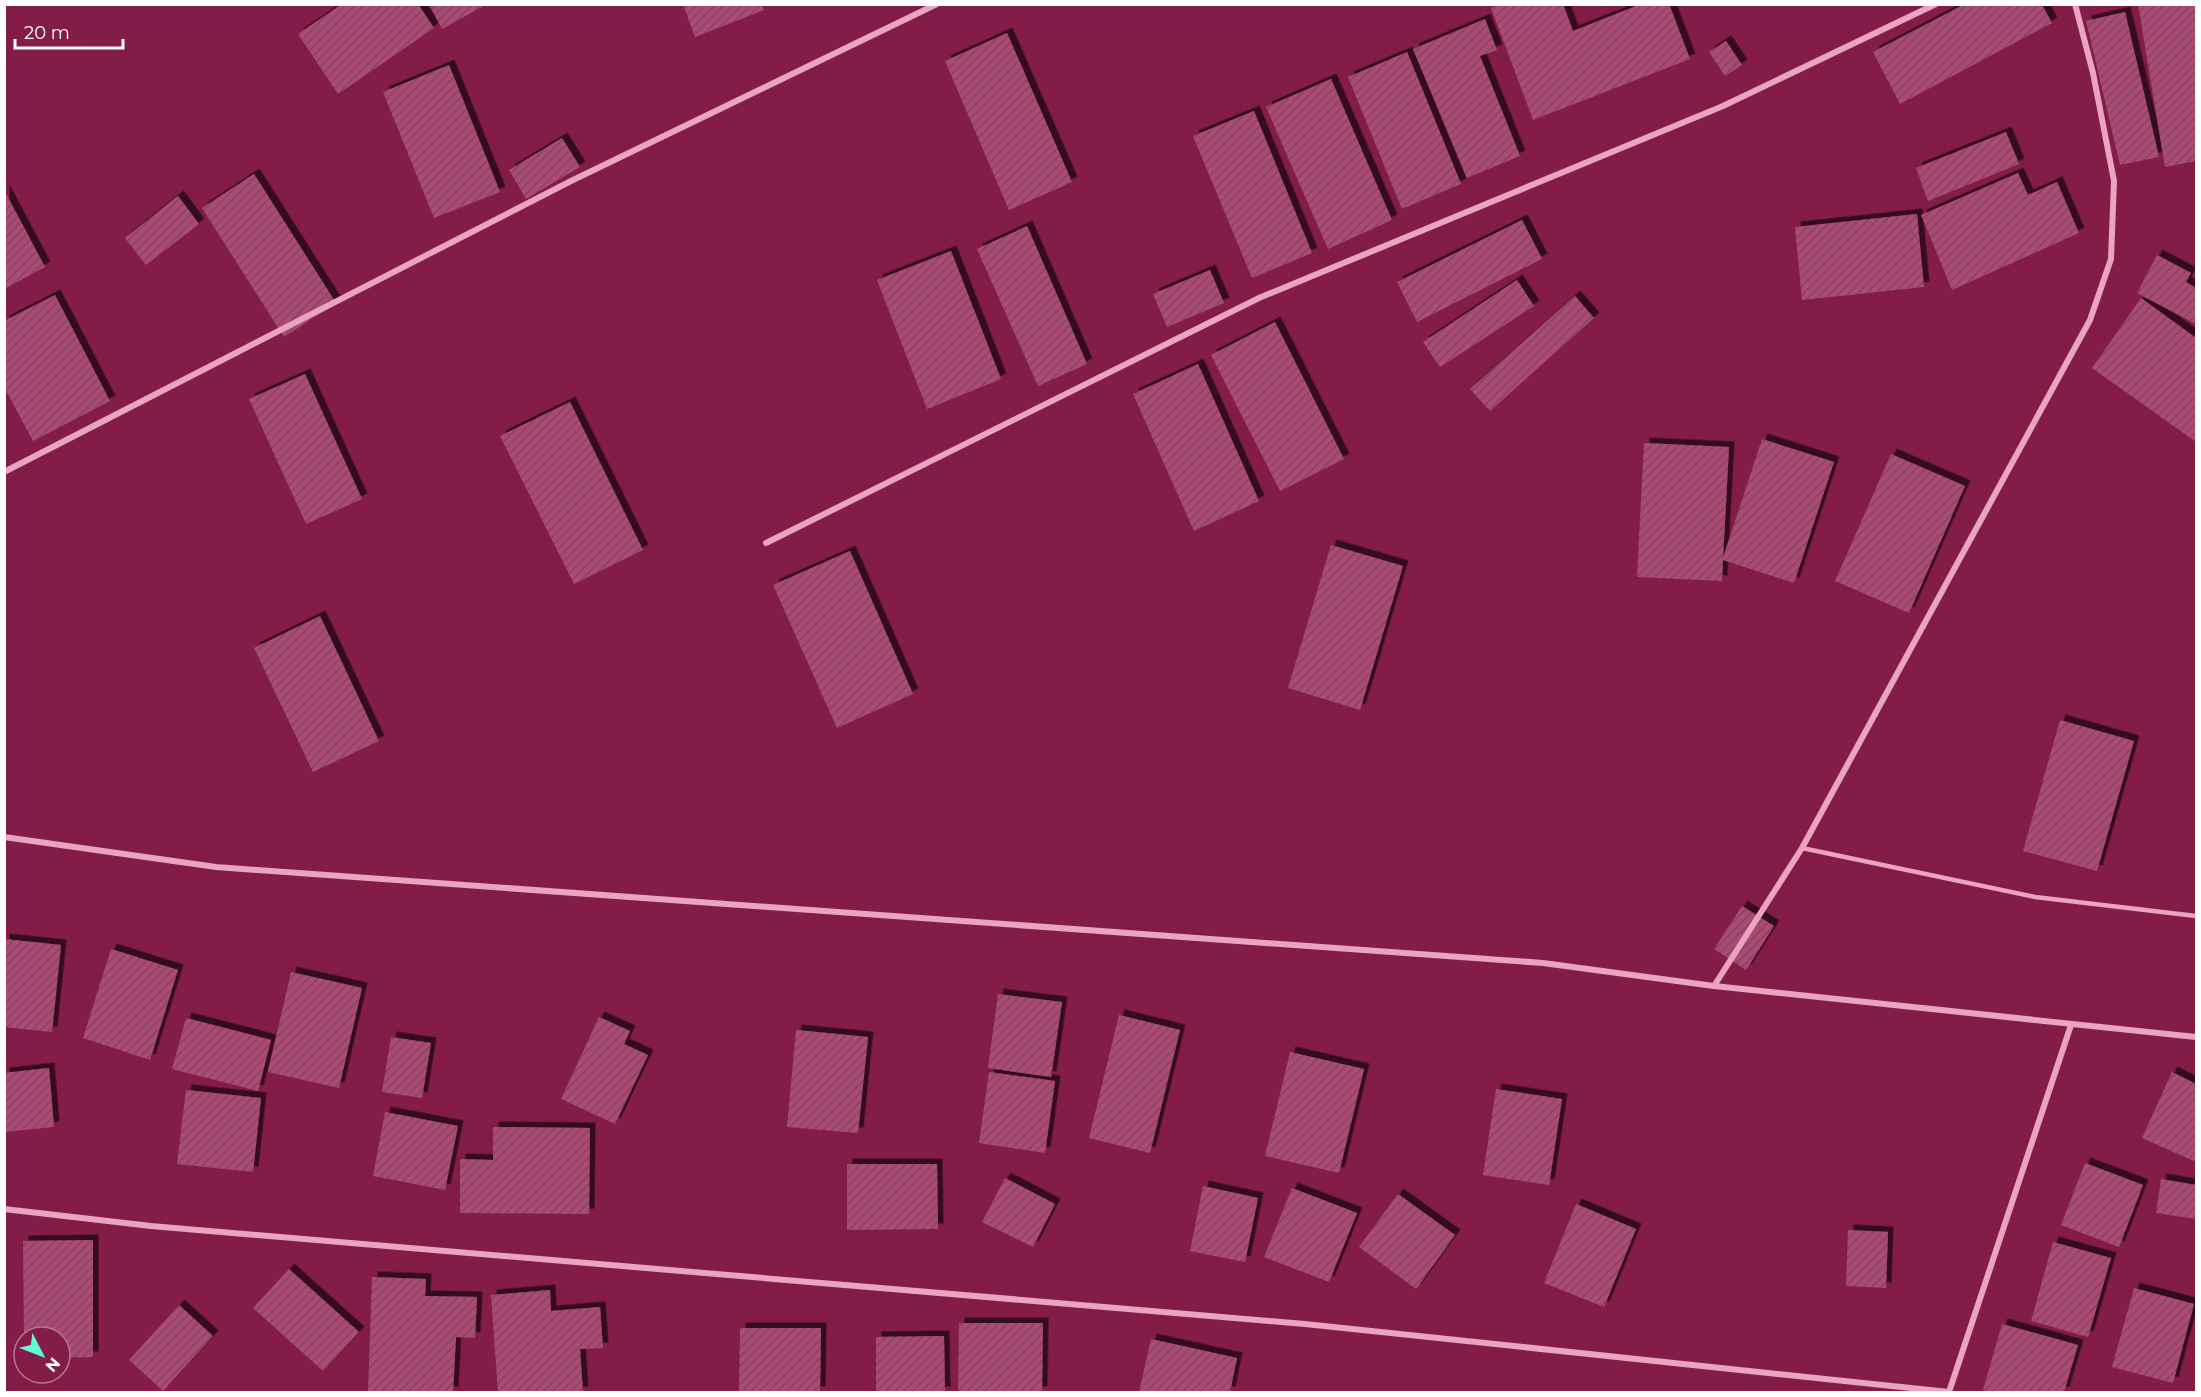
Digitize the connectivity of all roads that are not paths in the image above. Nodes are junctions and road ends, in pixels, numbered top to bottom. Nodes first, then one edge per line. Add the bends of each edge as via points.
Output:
1 (937, 4) edge
2 (1936, 4) edge
3 (2074, 4) edge
4 (4, 472) edge
5 (766, 543) dead end
6 (4, 837) edge
7 (1802, 848) junction
8 (2196, 916) edge
9 (1714, 986) junction
10 (2071, 1025) junction
11 (2196, 1037) edge
12 (4, 1209) edge
13 (1949, 1392) edge

1 - 4 street via 571,181
2 - 5 street via 1723,106 1258,298
3 - 7 street via 2093,73 2114,181 2111,259 2090,320
6 - 9 street via 216,867 1543,963
7 - 8 lane via 2036,897
7 - 9 street
9 - 10 street
10 - 11 street
10 - 13 street
12 - 13 street via 151,1226 1305,1324

